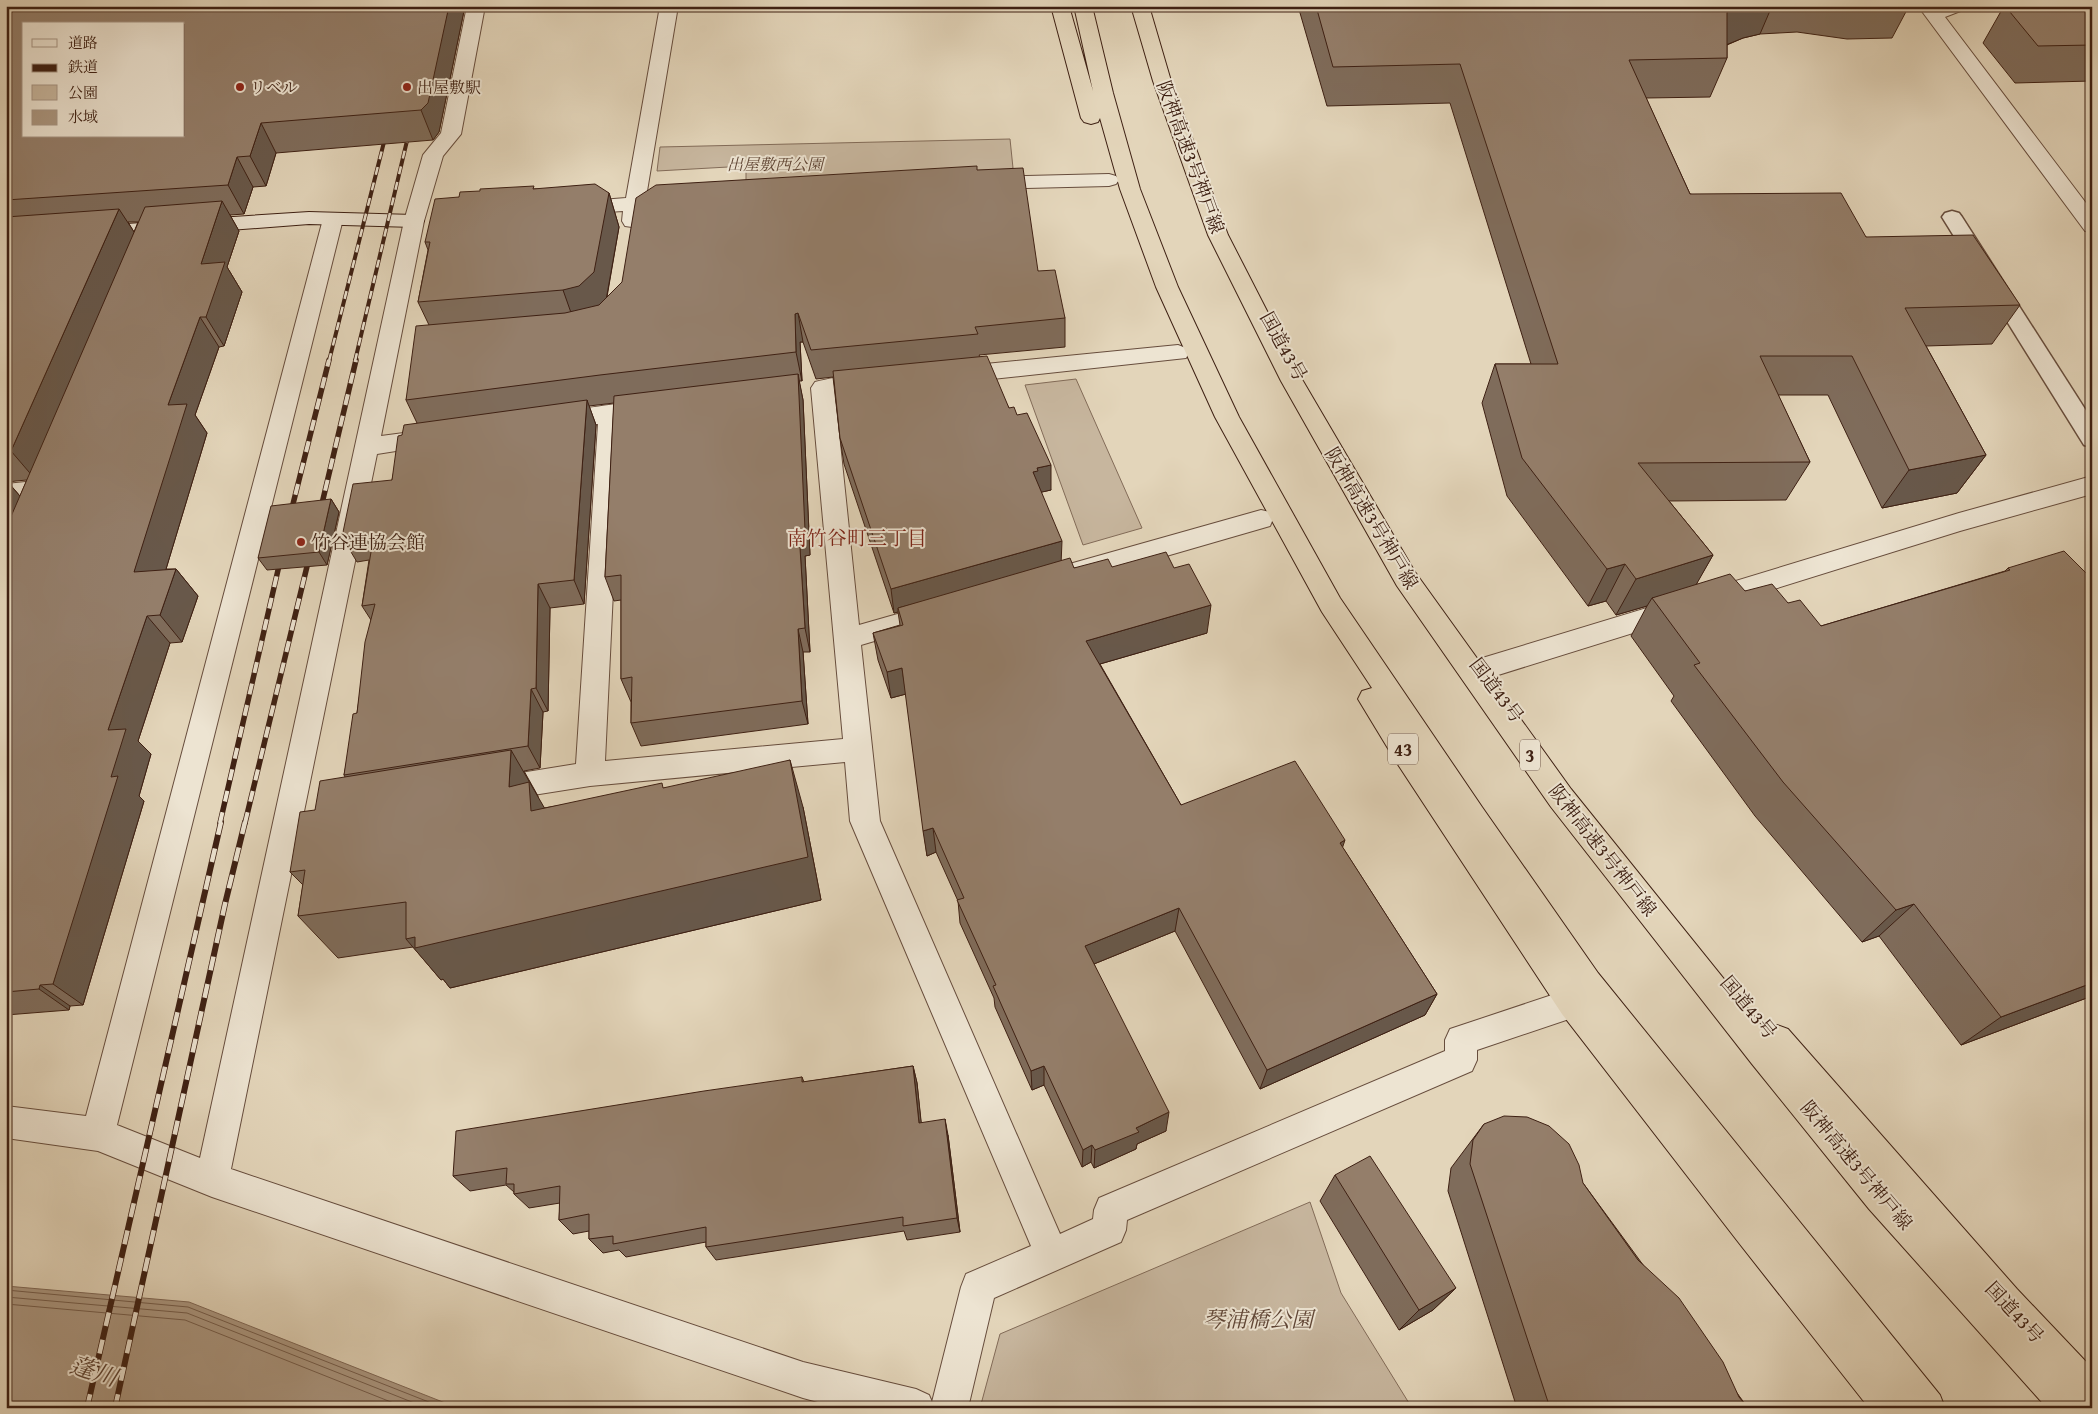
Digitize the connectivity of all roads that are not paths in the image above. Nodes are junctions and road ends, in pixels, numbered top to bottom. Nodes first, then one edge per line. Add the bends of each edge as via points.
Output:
1 (476, 6) edge
2 (669, 6) edge
3 (1060, 6) edge
4 (1083, 6) edge
5 (1140, 6) edge
6 (1145, 6) edge
7 (1957, 6) edge
8 (1930, 11) edge
9 (1109, 180) junction
10 (968, 184) edge
11 (694, 199) edge
12 (635, 204) junction
13 (558, 210) edge
14 (1952, 217) dead end
15 (333, 219) junction
16 (424, 220) junction
17 (2092, 226) edge
18 (154, 229) junction
19 (75, 234) edge
20 (629, 242) edge
21 (143, 255) edge
22 (1178, 353) junction
23 (932, 378) edge
24 (892, 382) edge
25 (668, 406) edge
26 (610, 413) junction
27 (532, 424) edge
28 (454, 434) edge
29 (2092, 439) edge
30 (366, 447) junction
31 (2092, 486) edge
32 (45, 489) edge
33 (6, 492) edge
34 (1262, 519) junction
35 (1047, 581) edge
36 (962, 606) edge
37 (847, 639) junction
38 (1479, 670) junction
39 (858, 749) junction
40 (590, 774) junction
41 (473, 793) edge
42 (316, 818) edge
43 (287, 823) junction
44 (1573, 1003) junction
45 (6, 1122) edge
46 (98, 1134) junction
47 (212, 1180) junction
48 (1052, 1255) junction
49 (2092, 1395) edge
50 (916, 1408) edge
51 (949, 1408) edge
52 (1893, 1408) edge
53 (1927, 1408) edge
54 (2072, 1408) edge

1 - 16 street via 451,134 433,155
2 - 12 street
3 - 9 highway, 43
4 - 53 highway via 1130,188 1166,287 1227,417 1331,605 1587,982
5 - 54 highway, 阪神高速3号神戸線 / 3 via 1162,81 1218,234 1292,381 1406,579 1561,798 1763,1053 1882,1197
6 - 38 highway, 国道43号 via 1164,74 1196,160 1258,299 1348,464
7 - 8 street
8 - 17 street
9 - 10 street
9 - 22 highway, 43 via 1148,287
11 - 12 street
12 - 13 street
12 - 20 street
14 - 29 lane
15 - 16 street
15 - 18 street
15 - 46 street
16 - 30 street via 397,348
18 - 19 street
18 - 21 street
22 - 23 street
22 - 34 highway, 43 via 1213,428
24 - 37 street via 814,390
25 - 26 street
26 - 27 street
26 - 40 street
28 - 30 street
30 - 43 street
31 - 38 street via 1959,522
32 - 33 street
34 - 35 street
34 - 44 highway, 43 via 1405,752
36 - 37 street
37 - 39 street
38 - 49 highway, 国道43号 via 1734,990 2004,1302
39 - 40 street
39 - 48 street via 865,821
40 - 41 street
42 - 43 street
43 - 47 street
44 - 48 street via 1461,1040 1461,1060 1112,1210 1109,1230
44 - 52 highway, 43
45 - 46 street
46 - 47 street
47 - 50 street via 803,1380
48 - 51 street via 979,1286

